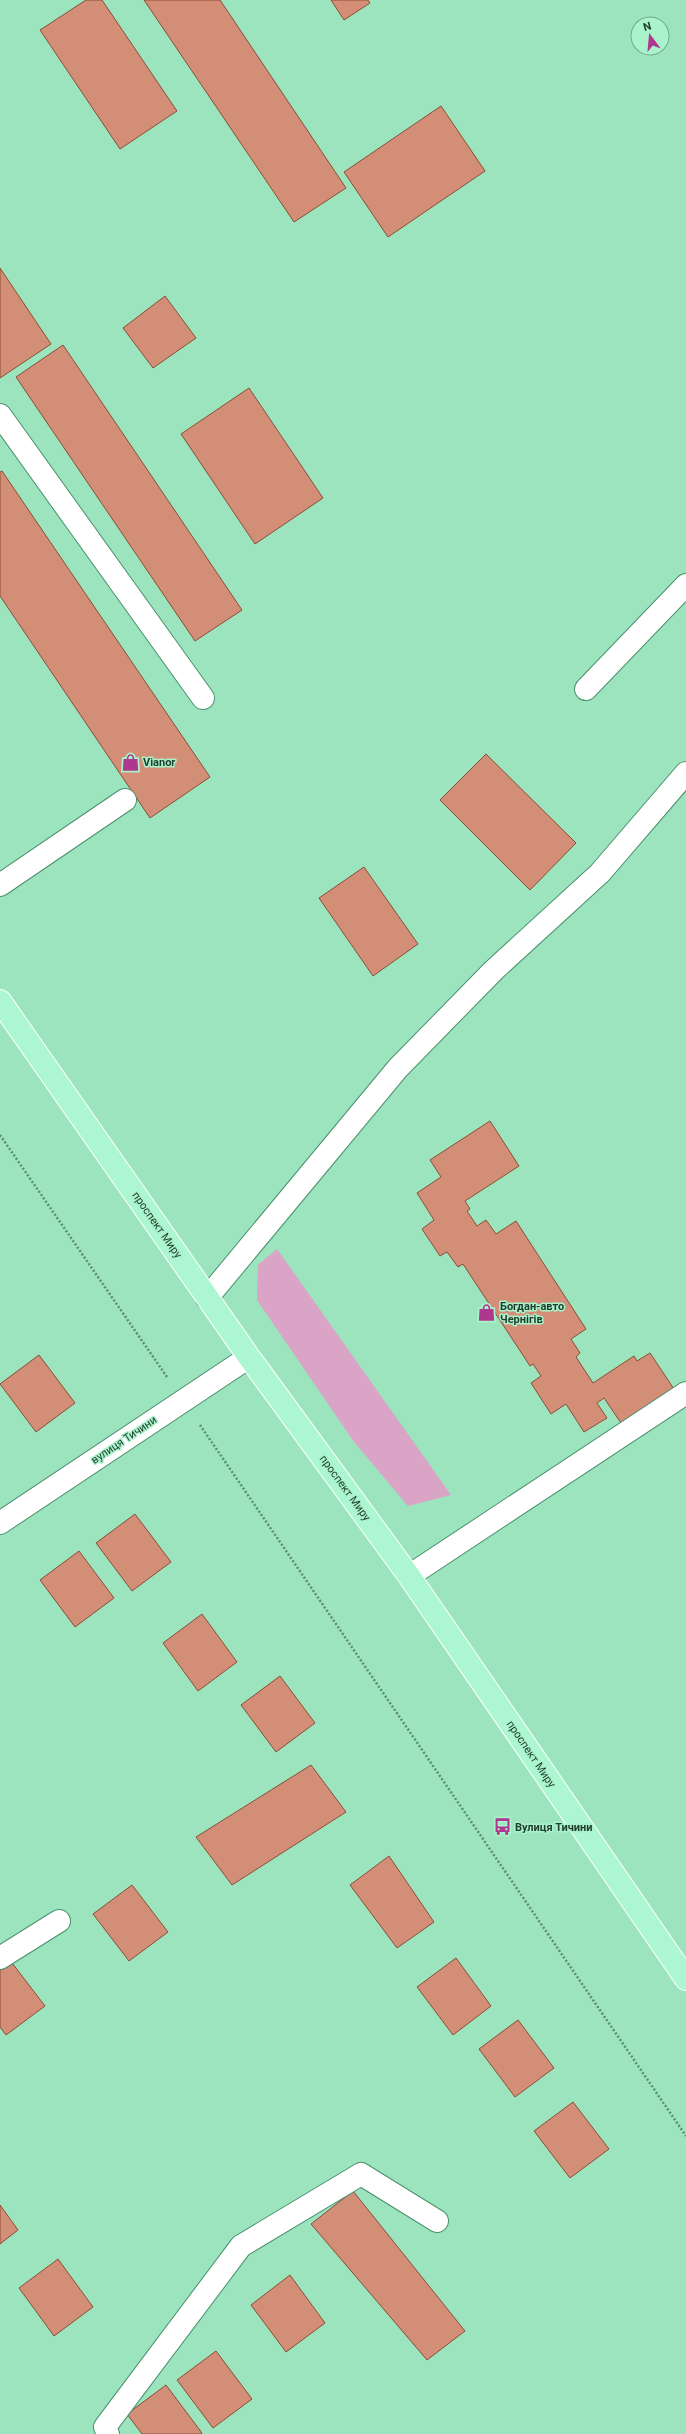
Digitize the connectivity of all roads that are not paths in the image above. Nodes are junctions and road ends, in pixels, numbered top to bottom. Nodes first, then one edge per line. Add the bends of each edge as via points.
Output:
1 (0, 415) edge
2 (686, 585) edge
3 (586, 689) dead end
4 (203, 698) dead end
5 (682, 783) edge
6 (125, 800) dead end
7 (0, 885) edge
8 (0, 1001) edge
9 (207, 1298) junction
10 (249, 1357) junction
11 (686, 1394) edge
12 (0, 1523) edge
13 (409, 1576) junction
14 (59, 1921) dead end
15 (0, 1958) edge
16 (686, 1979) edge
17 (437, 2221) dead end
18 (108, 2434) edge

1 - 4 street
2 - 3 street
5 - 9 street via 600,873 494,970 398,1068
6 - 7 street
8 - 9 main road, проспект Миру
9 - 10 main road, проспект Миру
10 - 12 street, вулиця Тичини
10 - 13 main road, проспект Миру
11 - 13 street
13 - 16 main road, проспект Миру
14 - 15 street
17 - 18 street via 361,2174 241,2246 105,2427

